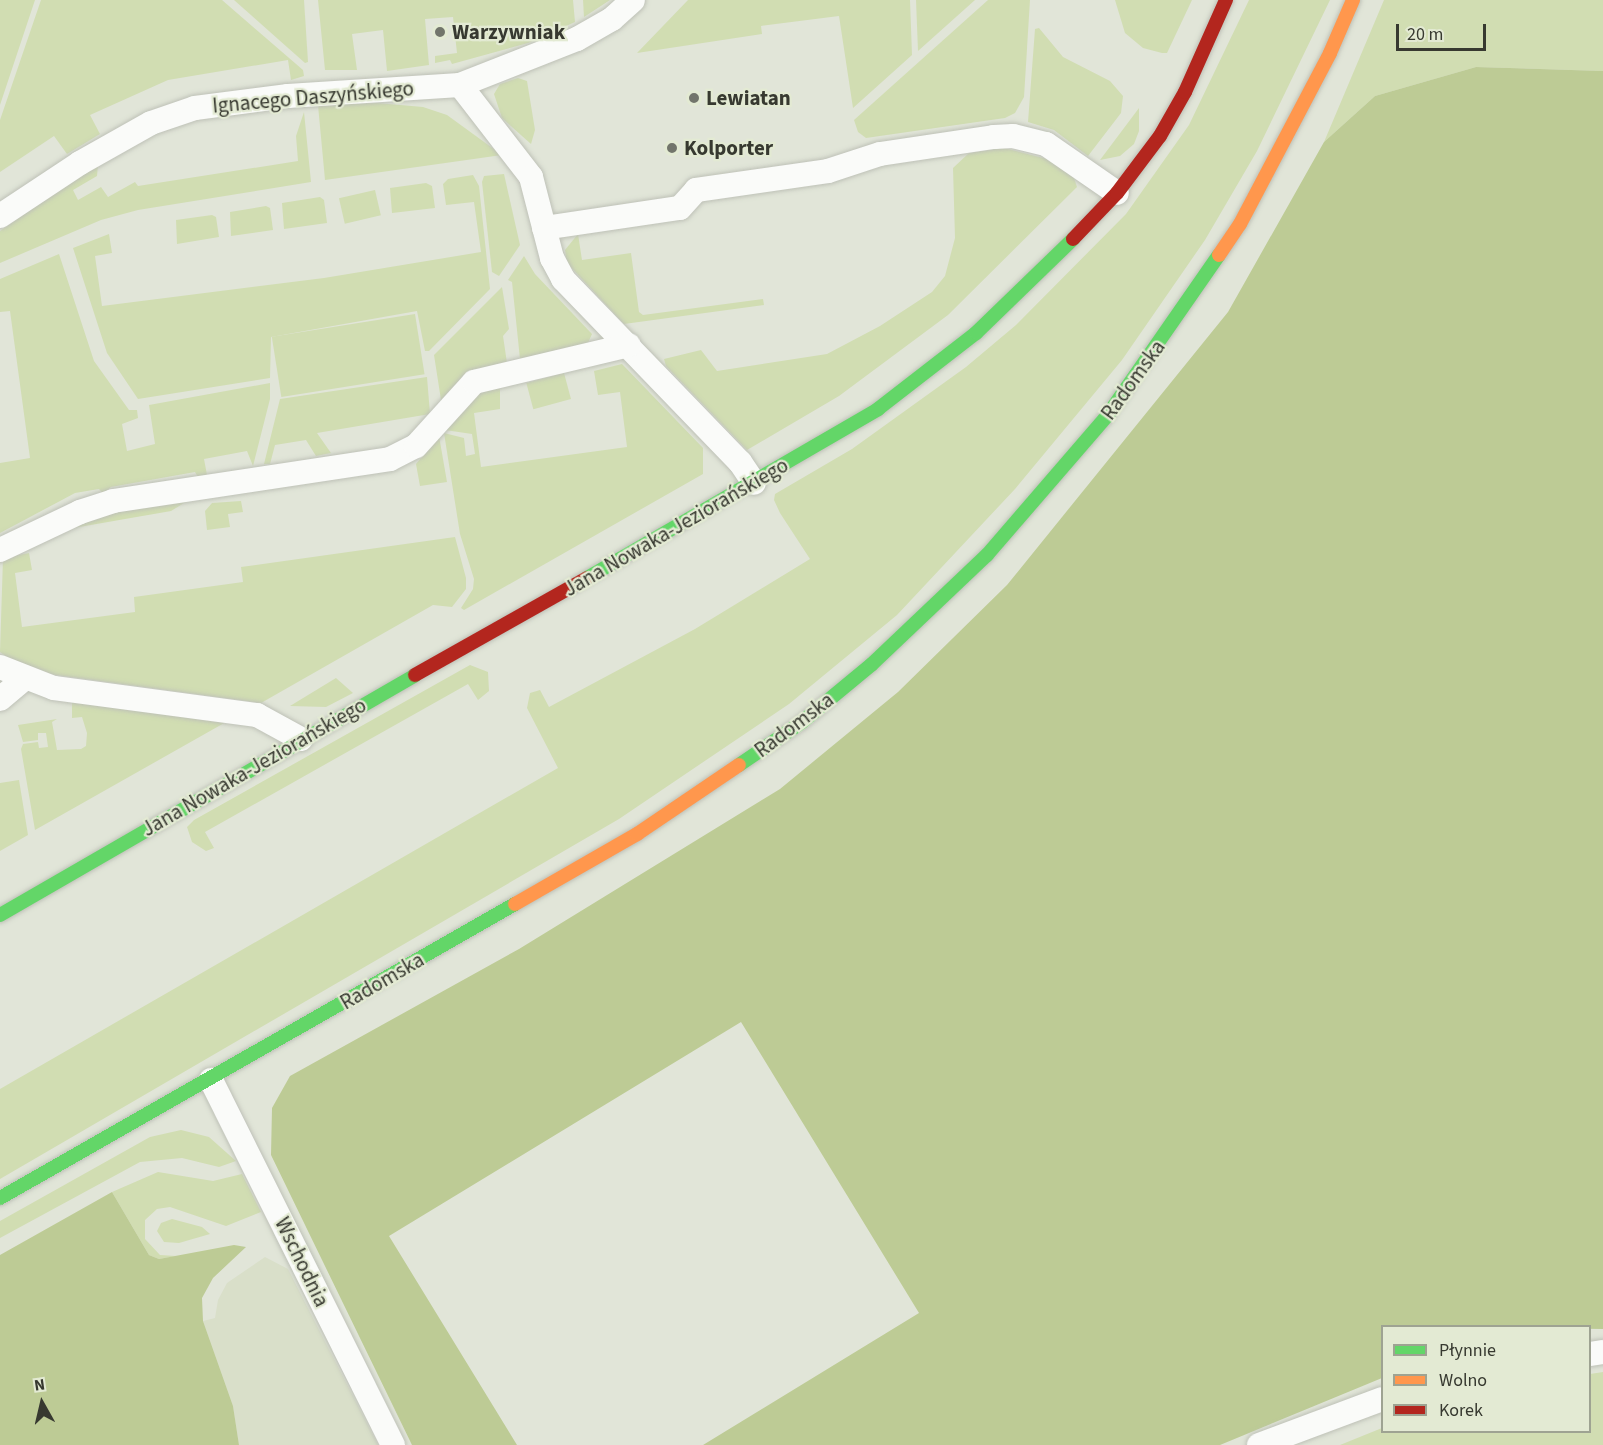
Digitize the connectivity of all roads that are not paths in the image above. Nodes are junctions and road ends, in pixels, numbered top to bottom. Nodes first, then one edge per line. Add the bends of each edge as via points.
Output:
1 (633, 0) edge
2 (1226, 0) edge
3 (1353, 0) edge
4 (460, 85) junction
5 (1117, 193) junction
6 (0, 216) edge
7 (544, 228) junction
8 (629, 345) junction
9 (754, 483) junction
10 (0, 550) edge
11 (0, 667) edge
12 (24, 679) junction
13 (0, 699) edge
14 (301, 739) junction
15 (0, 915) edge
16 (211, 1080) junction
17 (0, 1198) edge
18 (1381, 1400) edge
19 (393, 1445) edge
20 (1259, 1445) edge

1 - 4 street, Ignacego Daszyńskiego via 612,19 577,39
2 - 5 main road, Jana Nowaka-Jeziorańskiego via 1185,92 1160,136
3 - 16 main road, Radomska via 1262,185 1164,337 1079,452 1018,522 918,623 802,722 703,792
4 - 6 street, Ignacego Daszyńskiego via 312,93 195,108 151,123
4 - 7 street via 531,177
5 - 7 street via 1046,144 1013,135 880,154 828,171 696,190 680,208
5 - 9 main road, Jana Nowaka-Jeziorańskiego via 1025,289 947,357 852,426
7 - 8 street via 563,279
8 - 9 street via 740,462
8 - 10 street via 474,382 417,446 390,459 113,501 80,512
9 - 14 main road, Jana Nowaka-Jeziorańskiego
11 - 12 street
12 - 13 street
12 - 14 street via 54,688 257,715
14 - 15 main road, Jana Nowaka-Jeziorańskiego
16 - 17 main road, Radomska
16 - 19 street, Wschodnia
18 - 20 street

